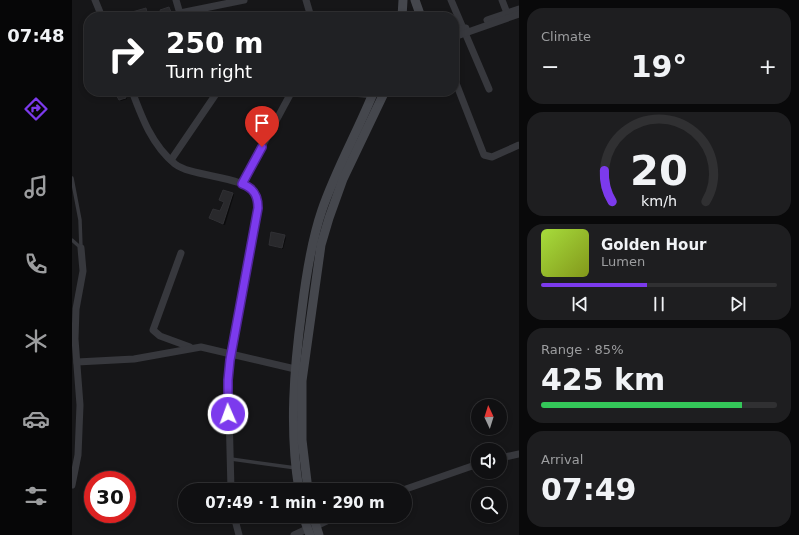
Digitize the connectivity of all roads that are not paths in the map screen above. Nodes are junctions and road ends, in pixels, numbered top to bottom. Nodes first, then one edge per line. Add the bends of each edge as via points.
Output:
1 (94, 0) edge
2 (176, 0) edge
3 (240, 0) edge
4 (306, 0) edge
5 (403, 0) edge
6 (415, 0) edge
7 (451, 0) edge
8 (502, 0) edge
9 (519, 9) edge
10 (100, 12) edge
11 (179, 12) edge
12 (192, 12) edge
13 (310, 12) edge
14 (402, 12) edge
15 (419, 12) edge
16 (456, 12) edge
17 (507, 13) junction
18 (519, 14) edge
19 (459, 19) edge
20 (459, 31) edge
21 (464, 31) junction
22 (459, 34) edge
23 (488, 89) dead end
24 (459, 91) edge
25 (134, 96) edge
26 (215, 96) edge
27 (289, 96) edge
28 (373, 96) edge
29 (383, 96) edge
30 (519, 145) edge
31 (171, 160) junction
32 (72, 178) edge
33 (242, 184) junction
34 (72, 240) edge
35 (81, 248) junction
36 (181, 253) dead end
37 (190, 347) junction
38 (231, 352) junction
39 (77, 362) junction
40 (295, 369) junction
41 (76, 388) edge
42 (519, 454) edge
43 (507, 457) edge
44 (230, 458) junction
45 (471, 466) edge
46 (296, 468) junction
47 (232, 483) edge
48 (297, 483) edge
49 (307, 483) edge
50 (72, 485) edge
51 (412, 487) edge
52 (236, 523) edge
53 (324, 523) edge
54 (311, 530) edge
55 (239, 535) edge
56 (294, 535) edge
57 (319, 535) edge

1 - 10 street
2 - 11 street
3 - 12 street
4 - 13 street
5 - 14 main road
6 - 15 main road
7 - 16 street
8 - 17 street
9 - 17 street
17 - 21 street
18 - 21 street
19 - 21 street
20 - 21 street
21 - 22 street
21 - 23 street
24 - 30 street via 484,155 492,157
25 - 31 street via 144,125
26 - 31 street
27 - 33 street
28 - 40 main road via 319,220 308,271
29 - 49 main road via 343,179 320,251 302,381 302,440
31 - 33 street via 184,168
32 - 35 lane via 80,220
33 - 38 street via 256,195 258,208
34 - 35 lane
35 - 39 street via 83,271 75,325
36 - 37 street via 153,330 160,336
37 - 38 street
37 - 39 street via 134,359
38 - 40 street
38 - 44 street via 228,380
39 - 41 street
40 - 46 main road
41 - 50 street via 78,455
42 - 43 street
44 - 46 lane
44 - 47 street
45 - 51 street
46 - 48 main road
52 - 55 street
53 - 54 street
54 - 56 street
54 - 57 main road

